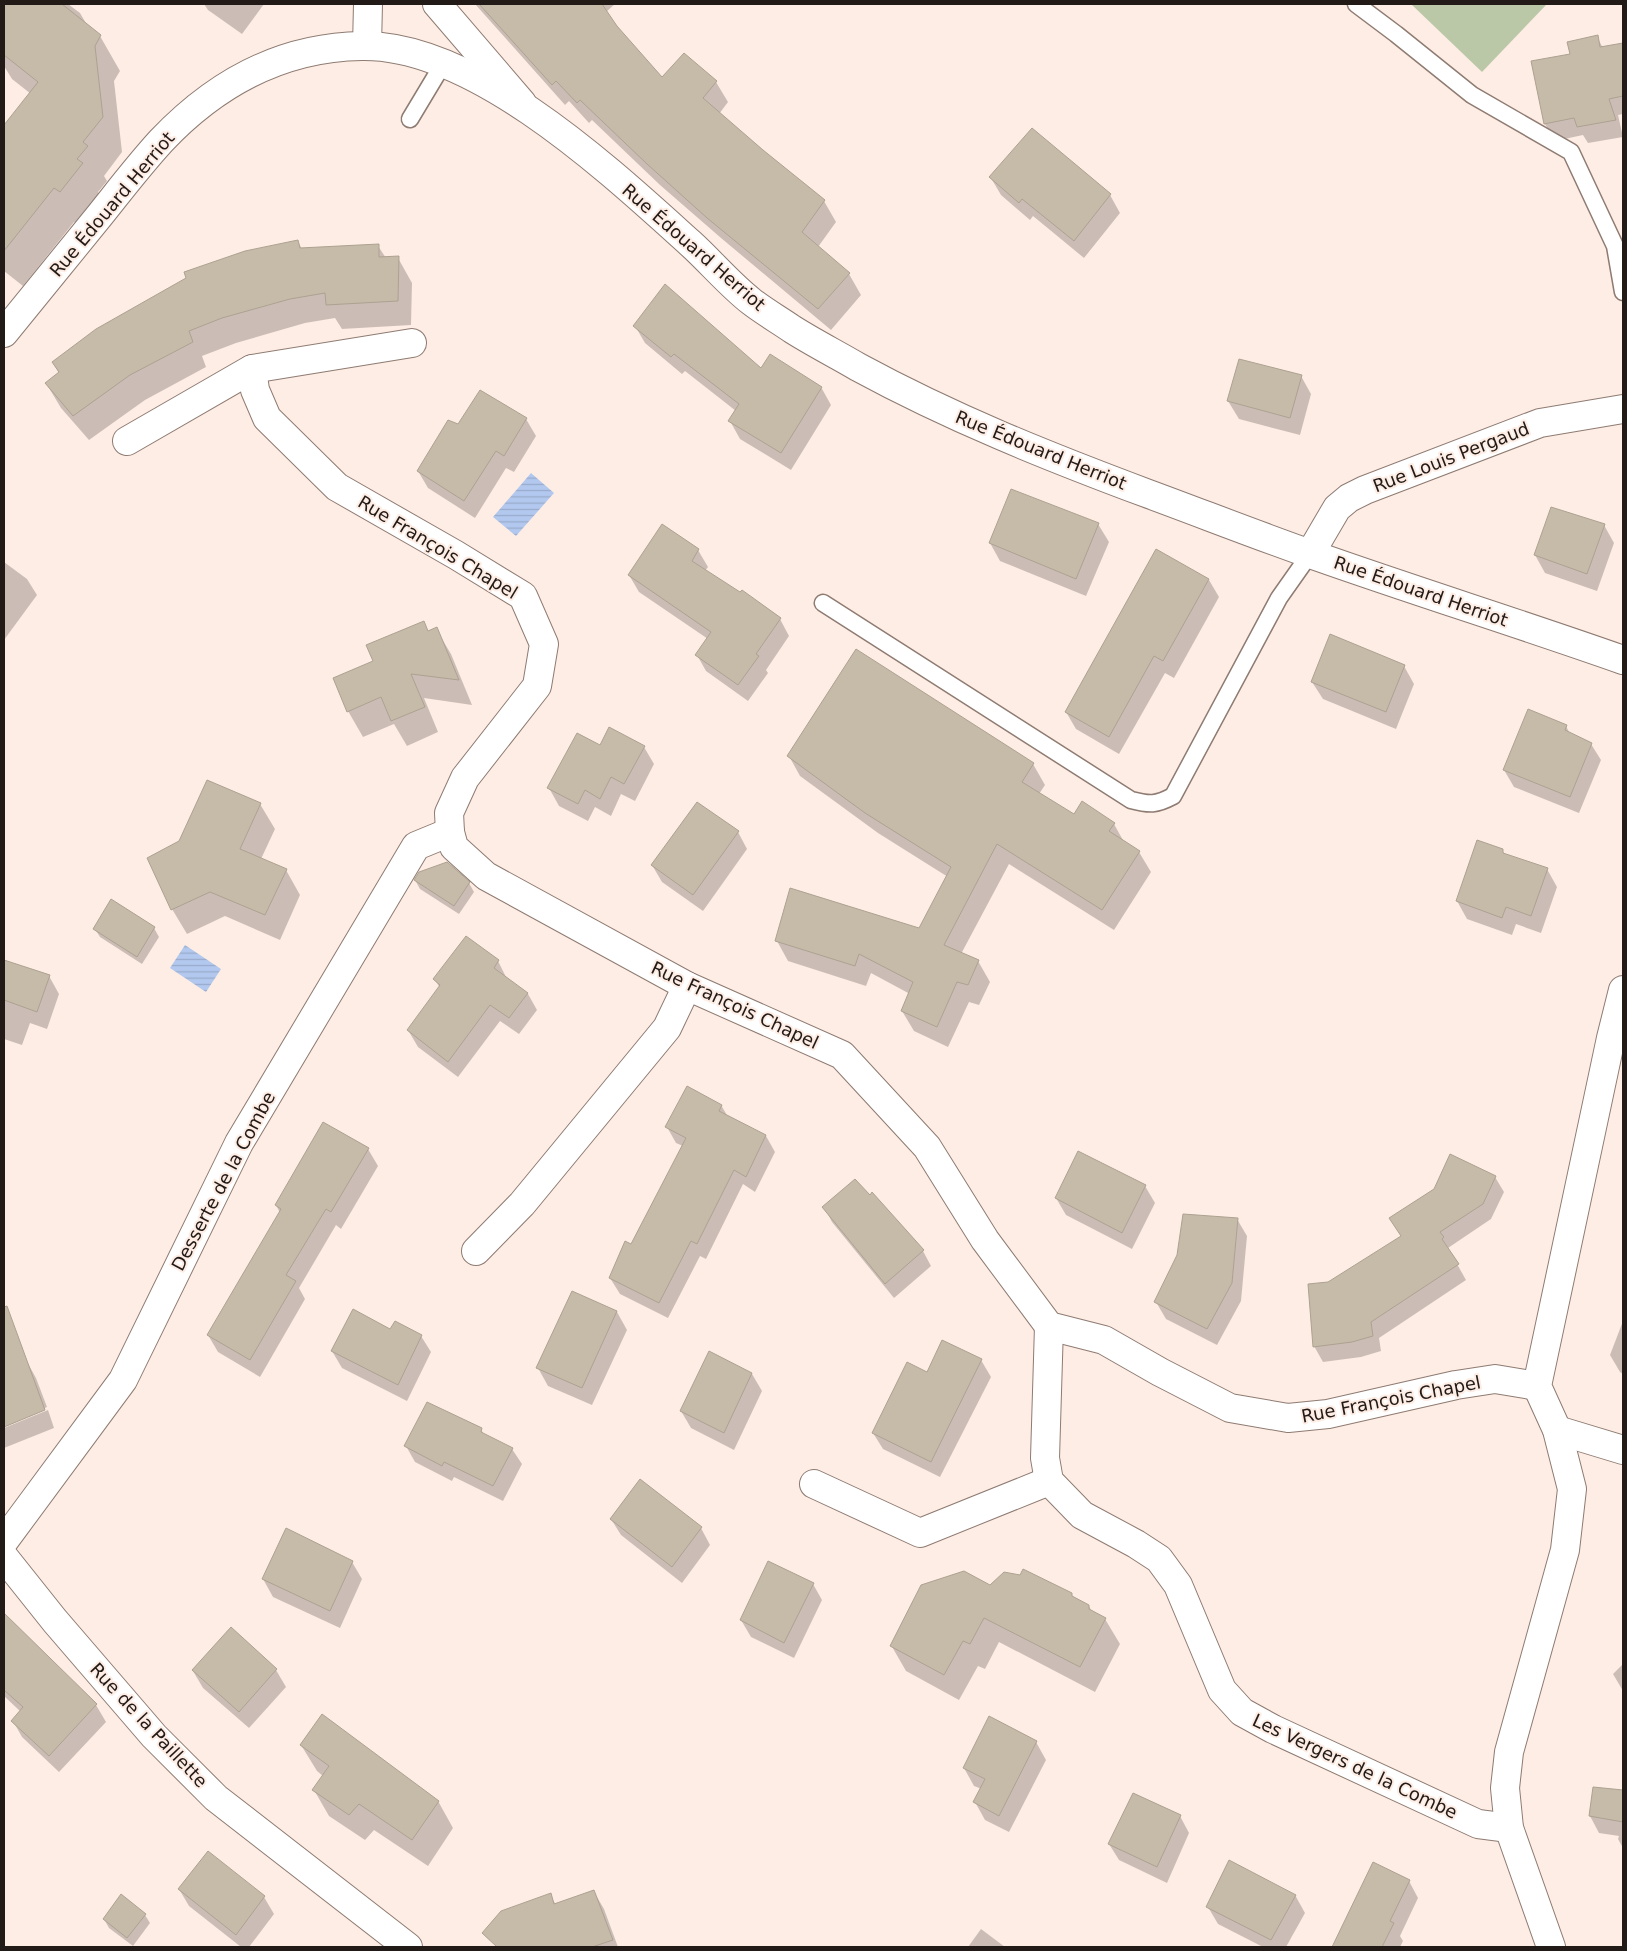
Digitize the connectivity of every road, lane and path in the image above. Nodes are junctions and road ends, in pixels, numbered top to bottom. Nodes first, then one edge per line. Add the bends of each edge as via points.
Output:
1 (368, 4) edge
2 (437, 4) edge
3 (1356, 4) edge
4 (367, 46) junction
5 (443, 64) junction
6 (530, 112) junction
7 (410, 119) dead end
8 (1623, 292) edge
9 (4, 333) edge
10 (412, 343) dead end
11 (252, 369) junction
12 (1623, 409) edge
13 (127, 441) dead end
14 (1310, 554) junction
15 (823, 603) dead end
16 (1623, 660) edge
17 (450, 832) junction
18 (687, 986) junction
19 (1623, 990) edge
20 (476, 1251) dead end
21 (1049, 1326) junction
22 (1537, 1386) junction
23 (1557, 1430) junction
24 (1623, 1450) edge
25 (1049, 1481) junction
26 (814, 1484) dead end
27 (4, 1541) edge
28 (4, 1557) edge
29 (1509, 1828) junction
30 (408, 1947) edge
31 (1551, 1947) edge

1 - 4 street
2 - 6 street
3 - 8 lane via 1472,95 1571,152 1615,246
4 - 5 street, Rue Édouard Herriot via 411,52
4 - 9 street, Rue Édouard Herriot via 326,49 269,63 228,85 198,107 162,140
5 - 6 street, Rue Édouard Herriot via 501,91
5 - 7 lane
6 - 14 street, Rue Édouard Herriot via 632,192 750,300 808,339 886,382 983,429
10 - 11 street
11 - 13 street
11 - 17 street, Rue François Chapel via 267,418 337,487 523,596 534,620 544,644 537,686 464,778 449,813
12 - 14 street, Rue Louis Pergaud via 1540,423 1365,490 1337,508
14 - 15 lane via 1279,598 1173,796 1160,803 1131,800
14 - 16 street, Rue Édouard Herriot
17 - 18 street, Rue François Chapel via 454,847 486,876
17 - 27 street, Desserte de la Combe via 416,846 239,1143 123,1380
18 - 20 street via 667,1028 522,1204
18 - 21 street, Rue François Chapel via 842,1055 928,1147 986,1240
19 - 22 street
21 - 22 street, Rue François Chapel via 1104,1340 1230,1408 1288,1418 1328,1414 1495,1379
21 - 25 street via 1045,1458
22 - 23 street
23 - 24 street
23 - 29 street via 1572,1489 1565,1550 1509,1752 1505,1788
25 - 26 street via 920,1533
25 - 29 street, Les Vergers de la Combe via 1082,1515 1159,1559 1178,1585 1222,1690 1242,1712 1478,1824
28 - 30 street, Rue de la Paillette via 154,1736 216,1798
29 - 31 street

